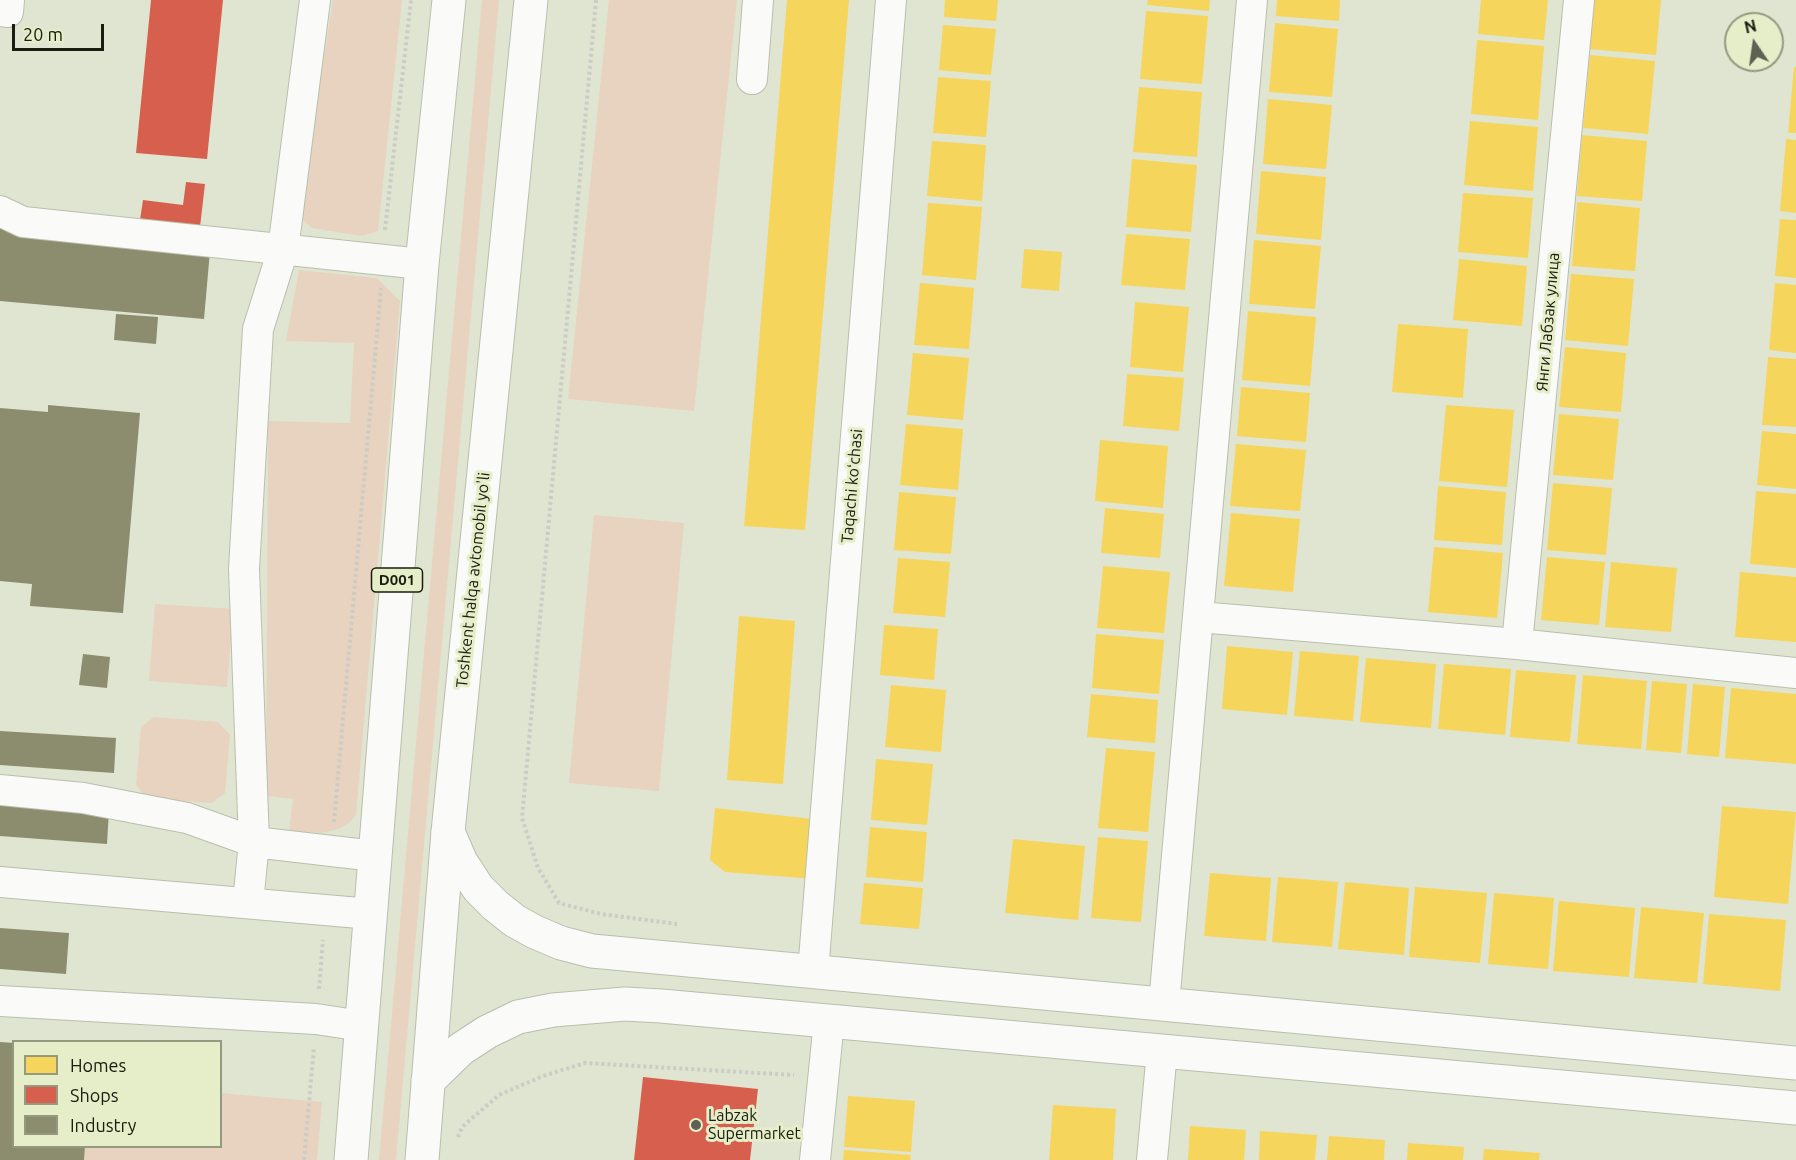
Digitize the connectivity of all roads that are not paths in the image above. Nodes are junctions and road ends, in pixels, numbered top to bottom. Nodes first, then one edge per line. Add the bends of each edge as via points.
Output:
1 (9, 0) edge
2 (315, 0) edge
3 (449, 0) edge
4 (531, 0) edge
5 (758, 0) edge
6 (891, 0) edge
7 (1252, 0) edge
8 (1579, 0) edge
9 (0, 11) edge
10 (752, 79) dead end
11 (0, 212) edge
12 (284, 250) junction
13 (422, 264) junction
14 (1199, 617) junction
15 (1517, 644) junction
16 (1796, 673) edge
17 (0, 790) edge
18 (448, 832) junction
19 (254, 842) junction
20 (375, 856) junction
21 (0, 882) edge
22 (248, 903) junction
23 (371, 914) junction
24 (666, 958) junction
25 (813, 972) junction
26 (0, 1001) edge
27 (1164, 1004) junction
28 (662, 1006) junction
29 (828, 1021) junction
30 (362, 1026) junction
31 (1162, 1052) junction
32 (1796, 1063) edge
33 (428, 1081) junction
34 (1796, 1108) edge
35 (351, 1160) edge
36 (422, 1160) edge
37 (815, 1160) edge
38 (1152, 1160) edge

1 - 9 street via 8,12
2 - 12 street
3 - 13 main road, D001
4 - 18 main road, Toshkent halqa avtomobil yo'li
5 - 10 street
6 - 25 street, Taqachi koʻchasi
7 - 14 street
8 - 15 street, Янги Лабзак улица
11 - 12 street via 23,222
12 - 13 street
12 - 19 street via 258,328 244,568
13 - 20 main road, D001
14 - 15 street
14 - 27 street
15 - 16 street
17 - 19 street via 83,798 187,818
18 - 24 main road via 478,888 515,921 561,943 592,951
18 - 33 main road, Toshkent halqa avtomobil yo'li
19 - 20 street
19 - 22 street
20 - 23 main road, D001
21 - 22 street
22 - 23 street
23 - 30 main road, D001
24 - 25 main road
24 - 28 main road
25 - 27 main road
26 - 30 street via 316,1019
27 - 32 main road
28 - 29 main road
28 - 33 main road via 589,1006 518,1017 461,1049
29 - 31 main road
29 - 37 street
30 - 35 main road, D001
31 - 34 main road
31 - 38 street
33 - 36 main road, Toshkent halqa avtomobil yo'li

